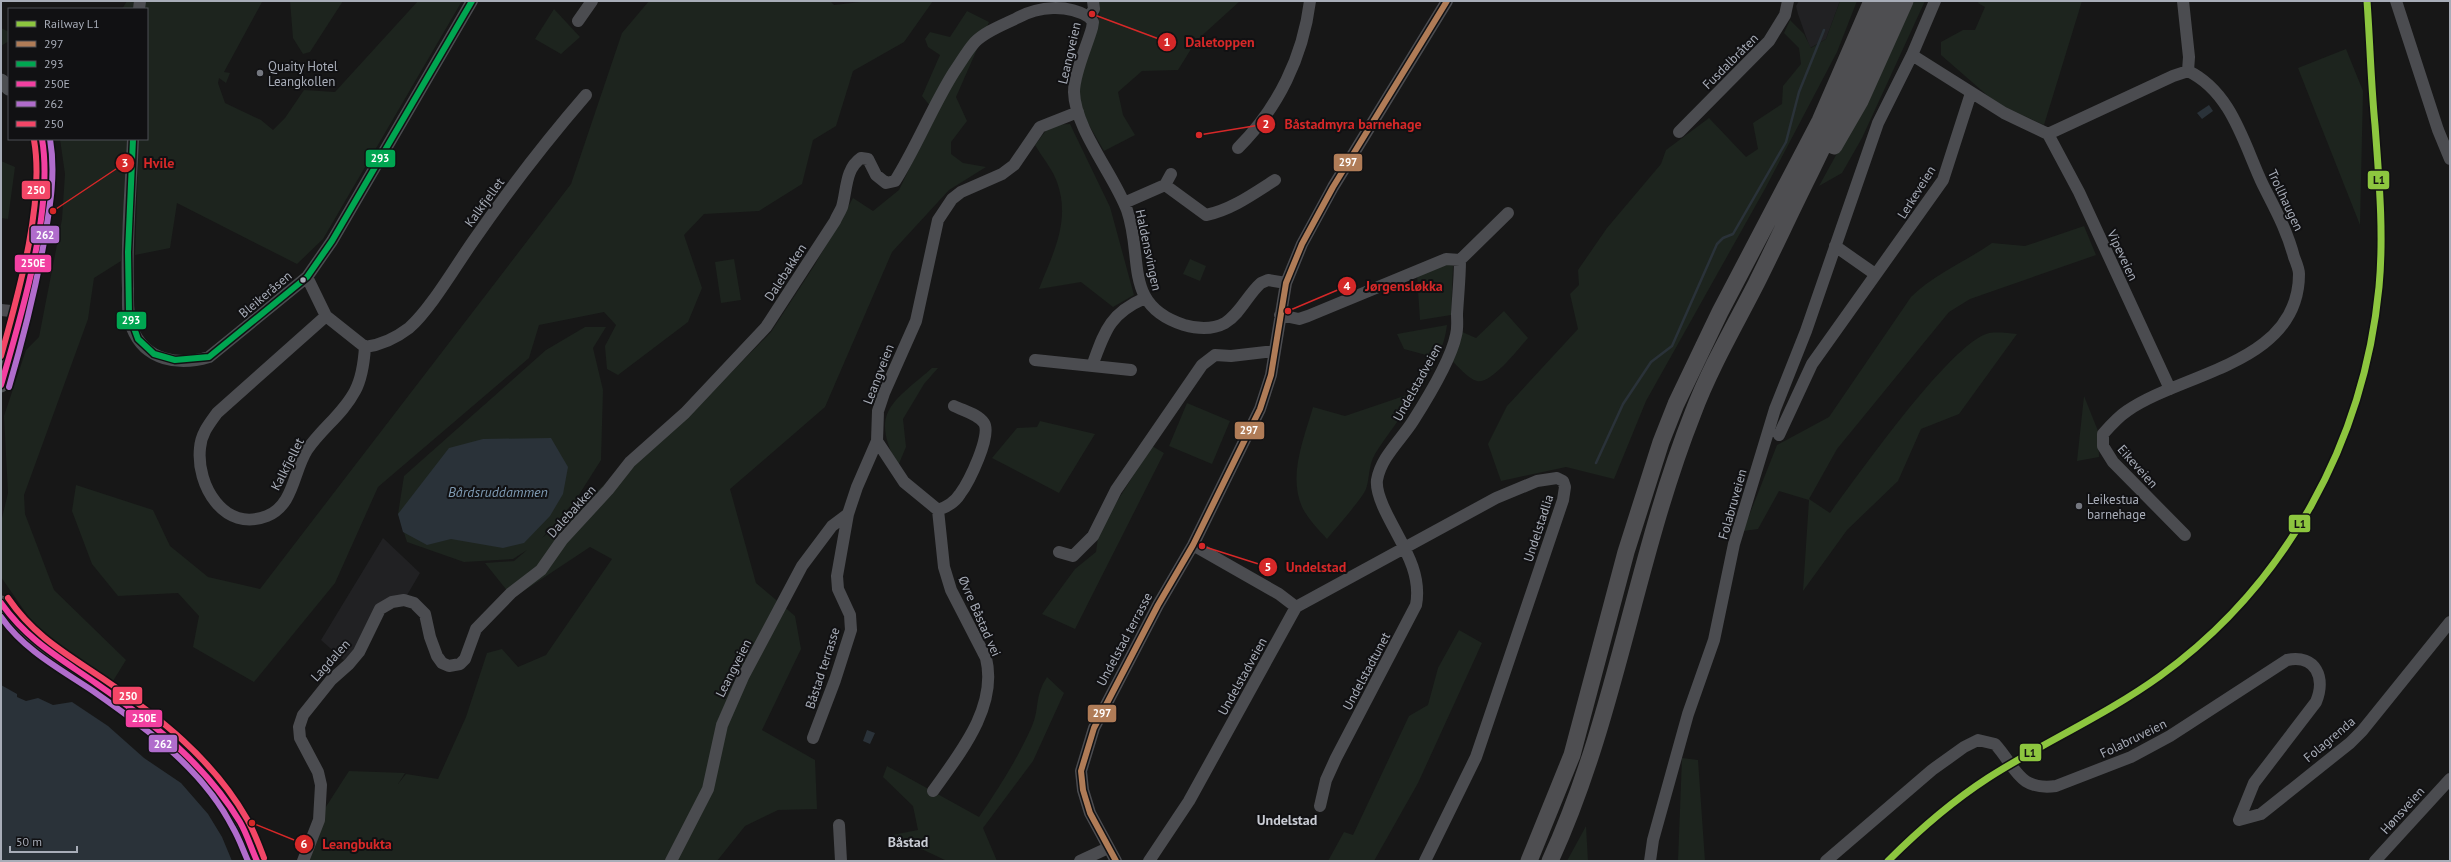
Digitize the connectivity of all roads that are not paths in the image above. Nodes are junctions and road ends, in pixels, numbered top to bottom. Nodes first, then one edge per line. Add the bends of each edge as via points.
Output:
1 (472, 1) edge
2 (592, 1) edge
3 (1093, 1) edge
4 (1310, 1) edge
5 (1447, 1) edge
6 (1788, 1) edge
7 (1872, 1) edge
8 (1888, 1) edge
9 (1905, 1) edge
10 (1935, 1) edge
11 (2183, 1) edge
12 (2396, 1) edge
13 (1043, 4) edge
14 (1089, 17) junction
15 (578, 21) dead end
16 (1912, 55) junction
17 (2188, 71) junction
18 (1971, 93) junction
19 (586, 95) dead end
20 (1078, 112) junction
21 (1679, 132) dead end
22 (2048, 134) junction
23 (42, 140) edge
24 (133, 140) edge
25 (1238, 148) dead end
26 (2450, 159) edge
27 (1275, 180) dead end
28 (1124, 203) junction
29 (1508, 213) dead end
30 (1835, 246) junction
31 (1460, 260) junction
32 (1875, 274) junction
33 (307, 277) junction
34 (1286, 283) junction
35 (1755, 285) junction
36 (1145, 298) junction
37 (1, 310) edge
38 (20, 312) junction
39 (1280, 315) junction
40 (326, 316) junction
41 (365, 347) junction
42 (1274, 350) junction
43 (1035, 360) dead end
44 (1092, 366) junction
45 (1131, 370) dead end
46 (1, 385) edge
47 (2170, 389) junction
48 (954, 406) dead end
49 (1779, 435) dead end
50 (877, 441) junction
51 (938, 510) junction
52 (848, 514) junction
53 (2185, 535) dead end
54 (1193, 545) junction
55 (1404, 548) junction
56 (1059, 552) dead end
57 (511, 593) joint
58 (1, 603) edge
59 (1296, 607) junction
60 (2450, 622) edge
61 (813, 738) dead end
62 (2450, 779) edge
63 (933, 791) dead end
64 (1320, 806) dead end
65 (2239, 820) joint
66 (839, 825) dead end
67 (1108, 848) junction
68 (257, 861) edge
69 (302, 861) edge
70 (671, 861) edge
71 (841, 861) edge
72 (1080, 861) edge
73 (1116, 861) edge
74 (1149, 861) edge
75 (1426, 861) edge
76 (1529, 861) edge
77 (1550, 861) edge
78 (1650, 861) edge
79 (1826, 861) edge
80 (2375, 861) edge

1 - 33 street, Bleikeråsen via 332,241
2 - 15 street
3 - 14 street, Leangveien via 1094,9
4 - 25 street via 1308,23 1298,58 1258,127
5 - 34 street, Undelstad terrasse via 1330,194 1302,244
6 - 21 street, Fusdalbråten via 1785,15 1769,41
7 - 76 highway via 1820,121 1720,312 1676,404 1661,442 1626,552 1572,754
8 - 35 highway via 1862,64
9 - 35 highway via 1860,101
10 - 16 street
11 - 17 street via 2189,56
12 - 26 street
13 - 14 street via 1082,12
13 - 57 street, Dalebakken via 975,42 945,87 895,181 886,183 880,180 868,159 861,158 855,162 842,207 835,221 766,327 685,414 630,462 562,540 541,570
14 - 20 street, Leangveien via 1092,28 1074,91
16 - 18 street
16 - 30 street, Folabruveien via 1878,123
17 - 22 street
17 - 47 street, Trollhaugen via 2214,89 2226,106 2278,211 2299,274 2289,316 2279,330 2252,352
18 - 22 street via 2004,113
18 - 32 street, Lerkeveien via 1943,180
19 - 41 street, Kalkfjellet via 501,201 410,327 394,338
20 - 28 street, Haldensvingen
20 - 50 street, Leangveien via 1040,127 1014,165 1002,174 961,192 944,209 934,232 922,302 916,321 892,372 878,411
22 - 47 street, Vipeveien via 2079,192
23 - 38 main road via 46,175 43,207
24 - 33 street, Bleikeråsen via 127,273 129,318 139,341 151,352 163,359 176,362 192,362 209,357
27 - 28 street, Haldensvingen via 1225,210 1206,215 1168,180
28 - 36 street, Haldensvingen via 1135,238 1139,282
29 - 31 street
30 - 32 street
30 - 78 street, Folabruveien via 1776,409 1749,494 1734,544 1714,640 1688,714 1653,840
31 - 39 street via 1446,259 1299,319
31 - 55 street, Undelstadveien via 1457,334 1453,347 1447,363 1413,421 1385,460 1377,482 1386,512
32 - 49 street, Lerkeveien via 1812,364
33 - 40 street
34 - 36 street, Haldensvingen via 1268,280 1261,282 1232,318 1219,326 1204,329 1168,320 1158,314
34 - 39 street, Undelstad terrasse
35 - 77 highway via 1711,369 1676,456 1660,503 1589,759 1573,807
36 - 44 street via 1120,311 1110,323
37 - 38 street
38 - 46 main road
39 - 42 street, Undelstad terrasse
40 - 41 street
40 - 41 street, Kalkfjellet via 233,398 208,425 201,443 200,466 204,483 216,503 228,515 242,520 253,519 267,516 283,504 306,451 355,391 362,371
42 - 54 street, Undelstad terrasse via 1271,375 1260,408
42 - 56 street via 1231,356 1215,355 1202,365 1116,490 1093,536 1072,556
43 - 44 street
44 - 45 street
47 - 53 street, Eikeveien via 2127,411 2103,434 2103,446 2113,462
48 - 51 street via 978,417 984,423 987,432 961,493 949,505
50 - 51 street via 904,482
50 - 52 street, Leangveien
51 - 63 street, Øvre Båstad vei via 944,567 951,590 986,658 989,683 963,749
52 - 61 street, Båstad terrasse via 837,576 838,589 850,615 851,630
52 - 70 street, Leangveien via 832,526 802,566 743,677 722,725 708,789
54 - 59 street via 1279,594
54 - 67 street, Undelstad terrasse via 1103,708 1086,748 1081,771 1083,790 1090,813
55 - 59 street, Undelstadlia via 1313,595
55 - 64 street, Undelstadtunet via 1417,581 1416,604 1336,758 1326,780
55 - 75 street, Undelstadlia via 1496,498 1537,481 1557,478 1563,481 1563,500 1476,757
57 - 69 street, Lagdalen via 476,630 465,660 455,666 442,663 437,656 421,608 404,600 392,602 380,609 359,652 331,680 303,715 299,727 300,738 318,772 321,785 319,820
58 - 68 main road via 31,639 148,719 190,757 229,805
59 - 74 street, Undelstadveien via 1189,801
60 - 65 street, Folagrenda via 2350,743 2261,814
62 - 80 street, Hønsveien
65 - 79 street, Folabruveien via 2254,783 2316,702 2321,689 2320,674 2306,661 2297,658 2287,660 2170,736 2131,757 2056,786 2045,788 2027,784 2017,775 1995,744 1978,740 1932,770
66 - 71 street
67 - 72 street
67 - 73 street, Undelstad terrasse

